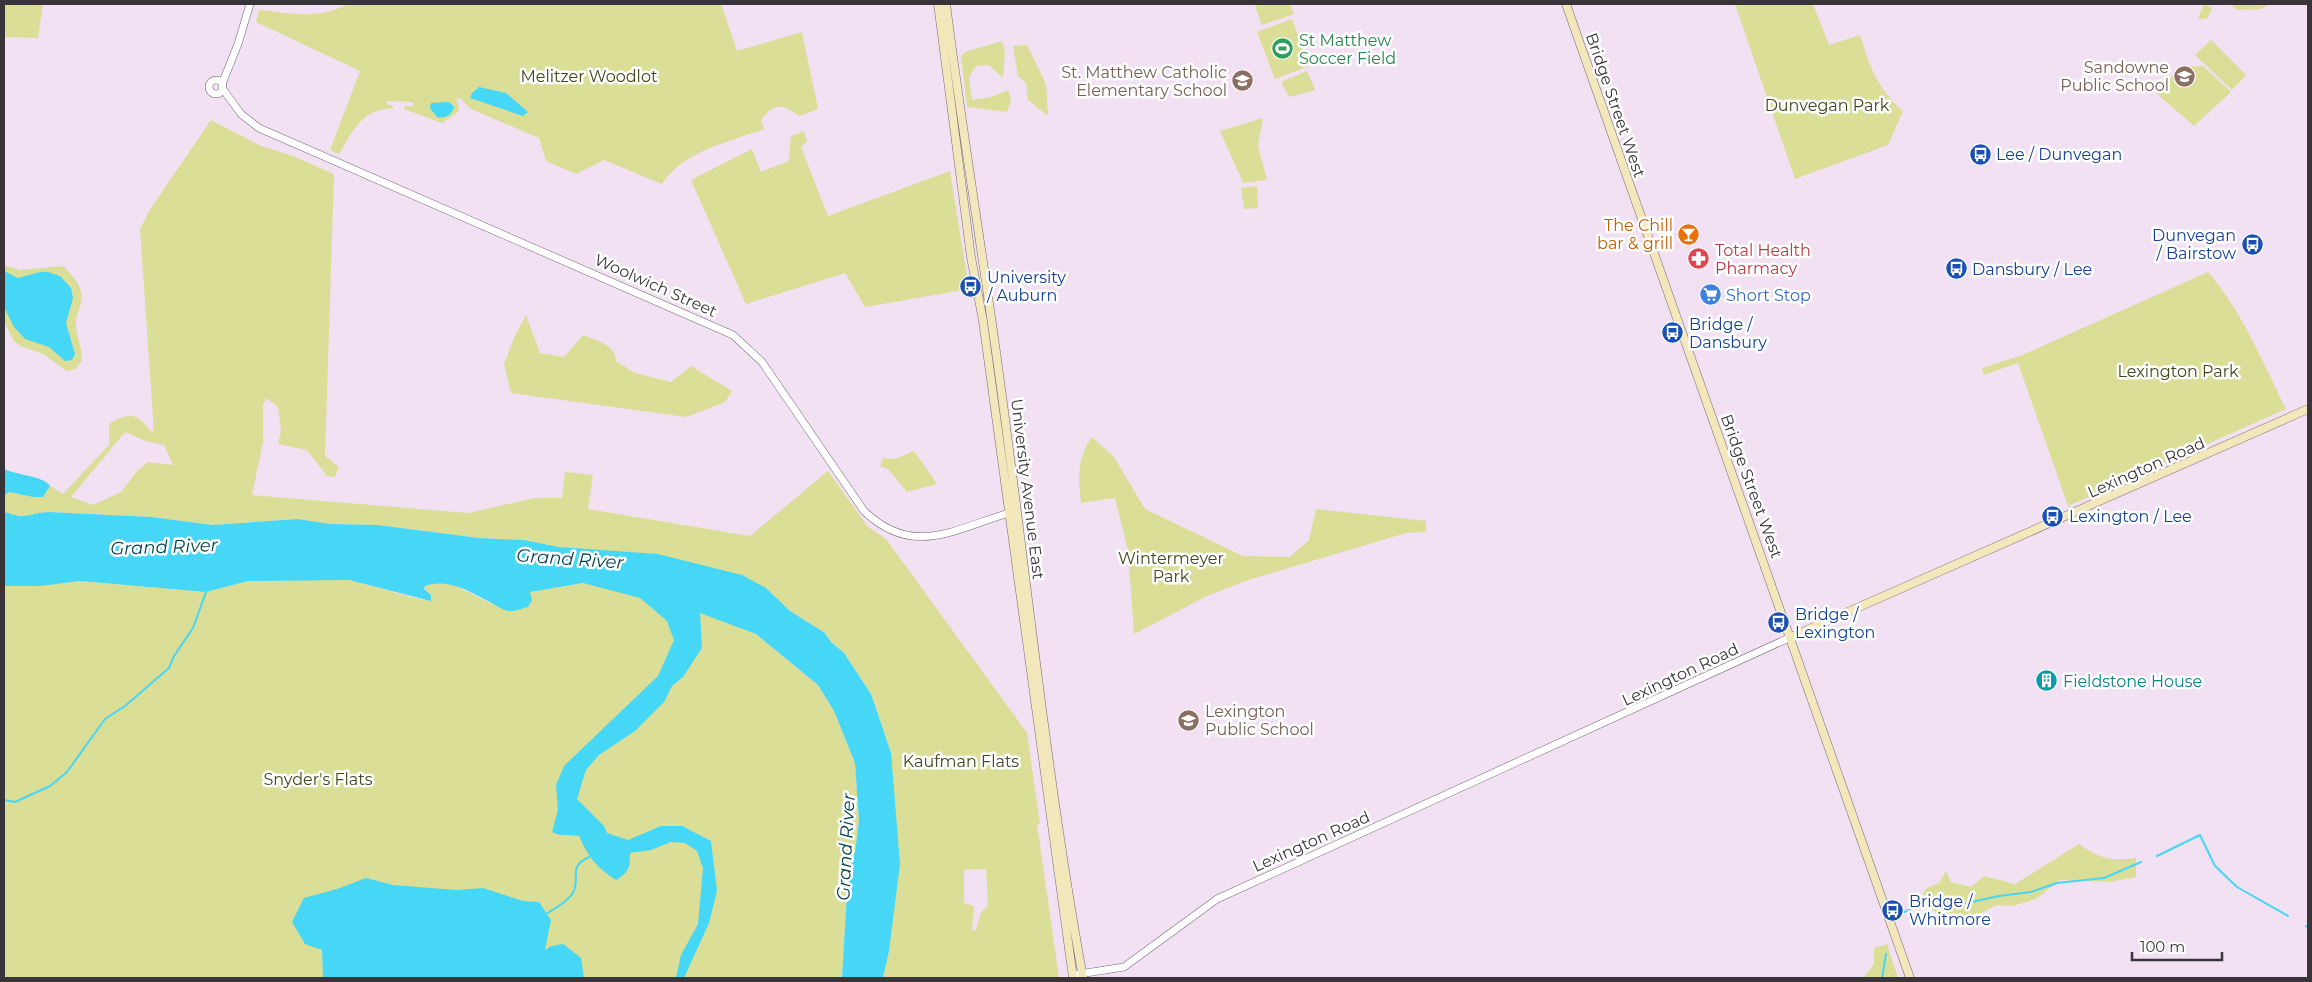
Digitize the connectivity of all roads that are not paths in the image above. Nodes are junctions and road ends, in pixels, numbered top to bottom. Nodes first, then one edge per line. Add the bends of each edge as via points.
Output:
1 (250, 4) edge
2 (938, 4) edge
3 (946, 4) edge
4 (1566, 4) edge
5 (2308, 409) edge
6 (1009, 513) junction
7 (1791, 638) junction
8 (1083, 976) edge
9 (1073, 977) edge
10 (1910, 978) edge

1 - 6 street, Woolwich Street via 238,44 219,87 259,128 733,335 762,362 864,511 893,532 917,538 935,536
2 - 6 main road, University Avenue East
3 - 8 main road, University Avenue East
4 - 7 main road, Bridge Street West
5 - 7 main road, Lexington Road
6 - 9 main road, University Avenue East
7 - 8 street, Lexington Road via 1217,899 1124,967
7 - 10 main road, Bridge Street West
8 - 9 street, Lexington Road

